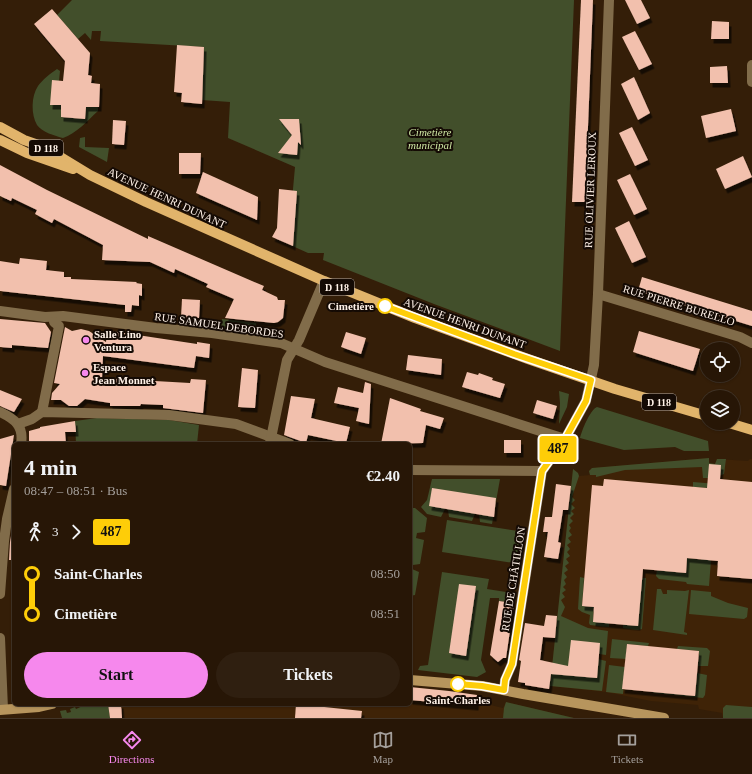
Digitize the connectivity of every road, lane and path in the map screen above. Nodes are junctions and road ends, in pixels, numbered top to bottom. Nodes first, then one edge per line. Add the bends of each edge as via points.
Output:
1 (609, 0) edge
2 (752, 65) edge
3 (752, 82) edge
4 (0, 127) edge
5 (0, 140) edge
6 (90, 175) junction
7 (324, 281) junction
8 (598, 294) junction
9 (0, 311) edge
10 (54, 322) dead end
11 (752, 343) edge
12 (294, 349) junction
13 (591, 380) junction
14 (0, 412) edge
15 (42, 412) junction
16 (700, 414) edge
17 (18, 424) junction
18 (740, 426) edge
19 (752, 430) edge
20 (565, 439) junction
21 (271, 441) edge
22 (21, 442) edge
23 (412, 470) edge
24 (542, 471) junction
25 (12, 498) edge
26 (0, 594) edge
27 (0, 638) edge
28 (412, 680) edge
29 (504, 690) junction
30 (43, 706) edge
31 (2, 710) edge
32 (664, 718) edge

1 - 8 street, RUE OLIVIER LEROUX
2 - 3 street
4 - 6 main road, AVENUE HENRI DUNANT / D 118 via 44,147
5 - 6 main road, AVENUE HENRI DUNANT / D 118 via 27,153
6 - 7 main road, AVENUE HENRI DUNANT / D 118 via 171,214
7 - 12 street
7 - 13 main road, AVENUE HENRI DUNANT / D 118 via 423,321
8 - 11 street, RUE PIERRE BURELLO via 740,336
8 - 13 street, RUE OLIVIER LEROUX
9 - 12 street, RUE SAMUEL DEBORDES via 212,333 281,343
10 - 15 street via 59,326
12 - 20 street, RUE SAMUEL DEBORDES via 326,362
12 - 21 street via 284,369
13 - 16 main road, AVENUE HENRI DUNANT / D 118
13 - 20 street, RUE OLIVIER LEROUX via 586,401
14 - 17 street
15 - 17 street
15 - 21 street via 169,415 236,424
17 - 22 street
18 - 19 main road
20 - 24 street, RUE OLIVIER LEROUX
23 - 24 street
24 - 29 street, RUE DE CHÂTILLON via 512,664
25 - 26 street via 4,541
27 - 31 street
28 - 29 main road
29 - 32 main road
30 - 31 main road

